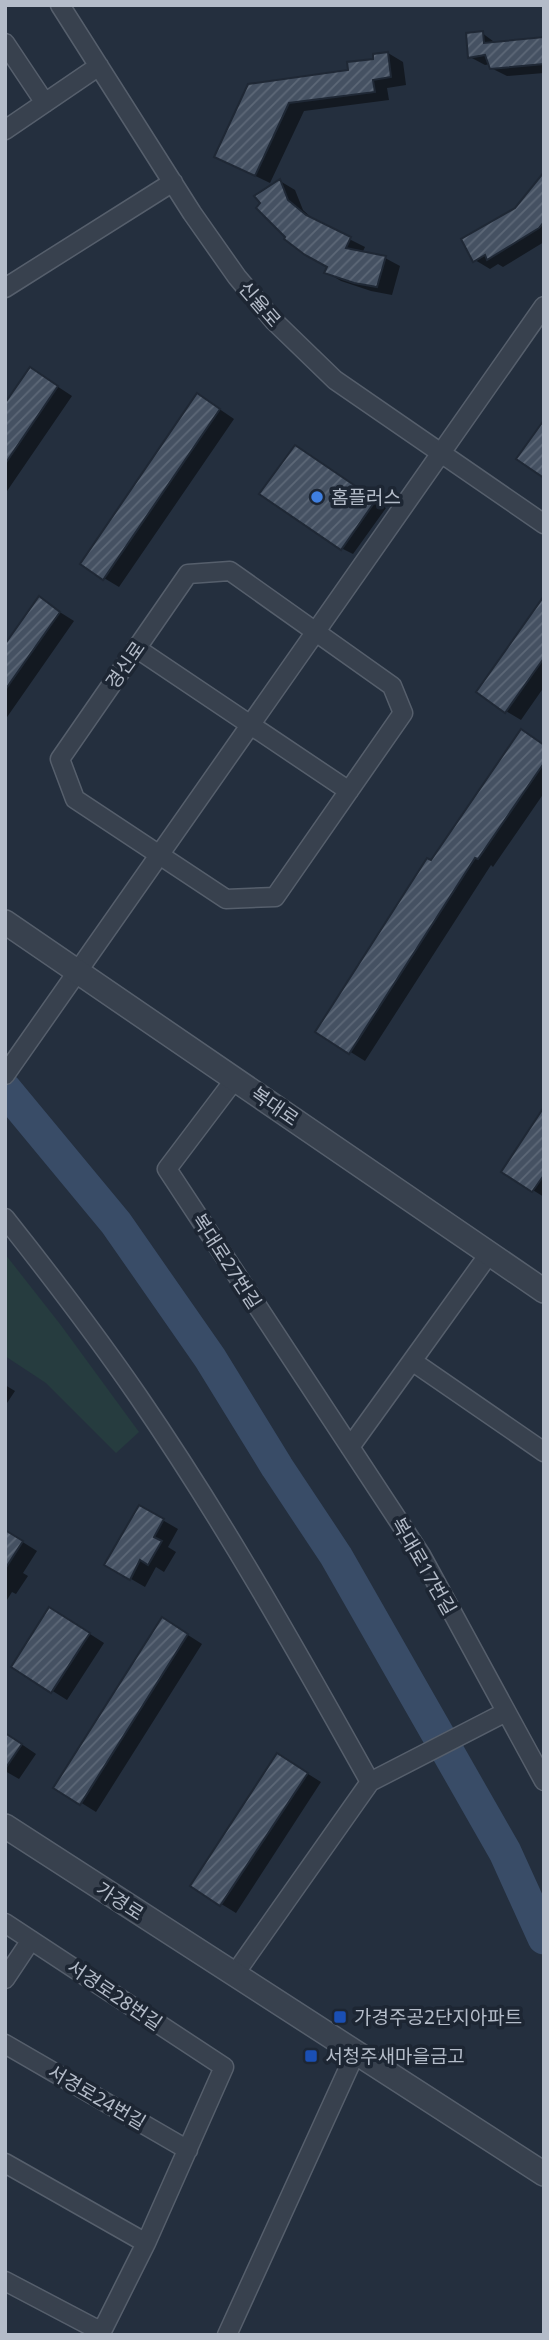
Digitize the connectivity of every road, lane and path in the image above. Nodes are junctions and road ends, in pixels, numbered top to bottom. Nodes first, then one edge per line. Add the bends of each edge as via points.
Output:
1 (60, 5) edge
2 (5, 43) edge
3 (99, 66) junction
4 (45, 103) junction
5 (5, 130) edge
6 (173, 182) junction
7 (5, 288) edge
8 (544, 306) edge
9 (440, 453) junction
10 (544, 524) edge
11 (315, 631) junction
12 (136, 648) junction
13 (250, 724) junction
14 (349, 791) junction
15 (159, 854) junction
16 (5, 922) edge
17 (77, 970) junction
18 (5, 1075) edge
19 (235, 1079) junction
20 (5, 1218) edge
21 (489, 1254) junction
22 (544, 1291) edge
23 (412, 1361) junction
24 (350, 1447) junction
25 (544, 1452) edge
26 (506, 1712) junction
27 (544, 1781) edge
28 (370, 1782) junction
29 (6, 1830) edge
30 (5, 1923) edge
31 (31, 1940) junction
32 (234, 1975) junction
33 (5, 1979) edge
34 (5, 2044) edge
35 (355, 2054) junction
36 (188, 2150) junction
37 (5, 2163) edge
38 (544, 2174) edge
39 (146, 2243) junction
40 (5, 2281) edge
41 (101, 2333) edge
42 (227, 2335) edge

1 - 3 street, 신율로
2 - 4 street
3 - 4 street
3 - 6 street, 신율로
4 - 5 street
6 - 7 street
6 - 9 street, 신율로 via 237,277 274,321 335,380
8 - 9 street
9 - 10 street, 신율로
9 - 11 street
11 - 12 street, 경신로 via 230,570 198,573 188,575
11 - 13 street
11 - 14 street, 경신로 via 392,686 402,713
12 - 13 street
12 - 15 street, 경신로 via 60,759 75,799
13 - 14 street
13 - 15 street
14 - 15 street, 경신로 via 275,897 226,899
15 - 17 street
16 - 17 street, 복대로
17 - 18 street
17 - 19 street, 복대로
19 - 21 street, 복대로
19 - 24 street, 복대로27번길 via 167,1169
20 - 28 street via 69,1299 191,1477
21 - 22 street, 복대로
21 - 23 street
23 - 24 street
23 - 25 street
24 - 26 street, 복대로17번길 via 421,1555
26 - 27 street, 복대로17번길
26 - 28 street
28 - 32 street
29 - 32 street, 가경로
30 - 31 street, 서경로28번길
31 - 33 street
31 - 36 street, 서경로28번길 via 224,2067
32 - 35 street, 가경로
34 - 36 street, 서경로24번길
35 - 38 street, 가경로
35 - 42 street
36 - 39 street
37 - 39 street
39 - 41 street
40 - 41 street

